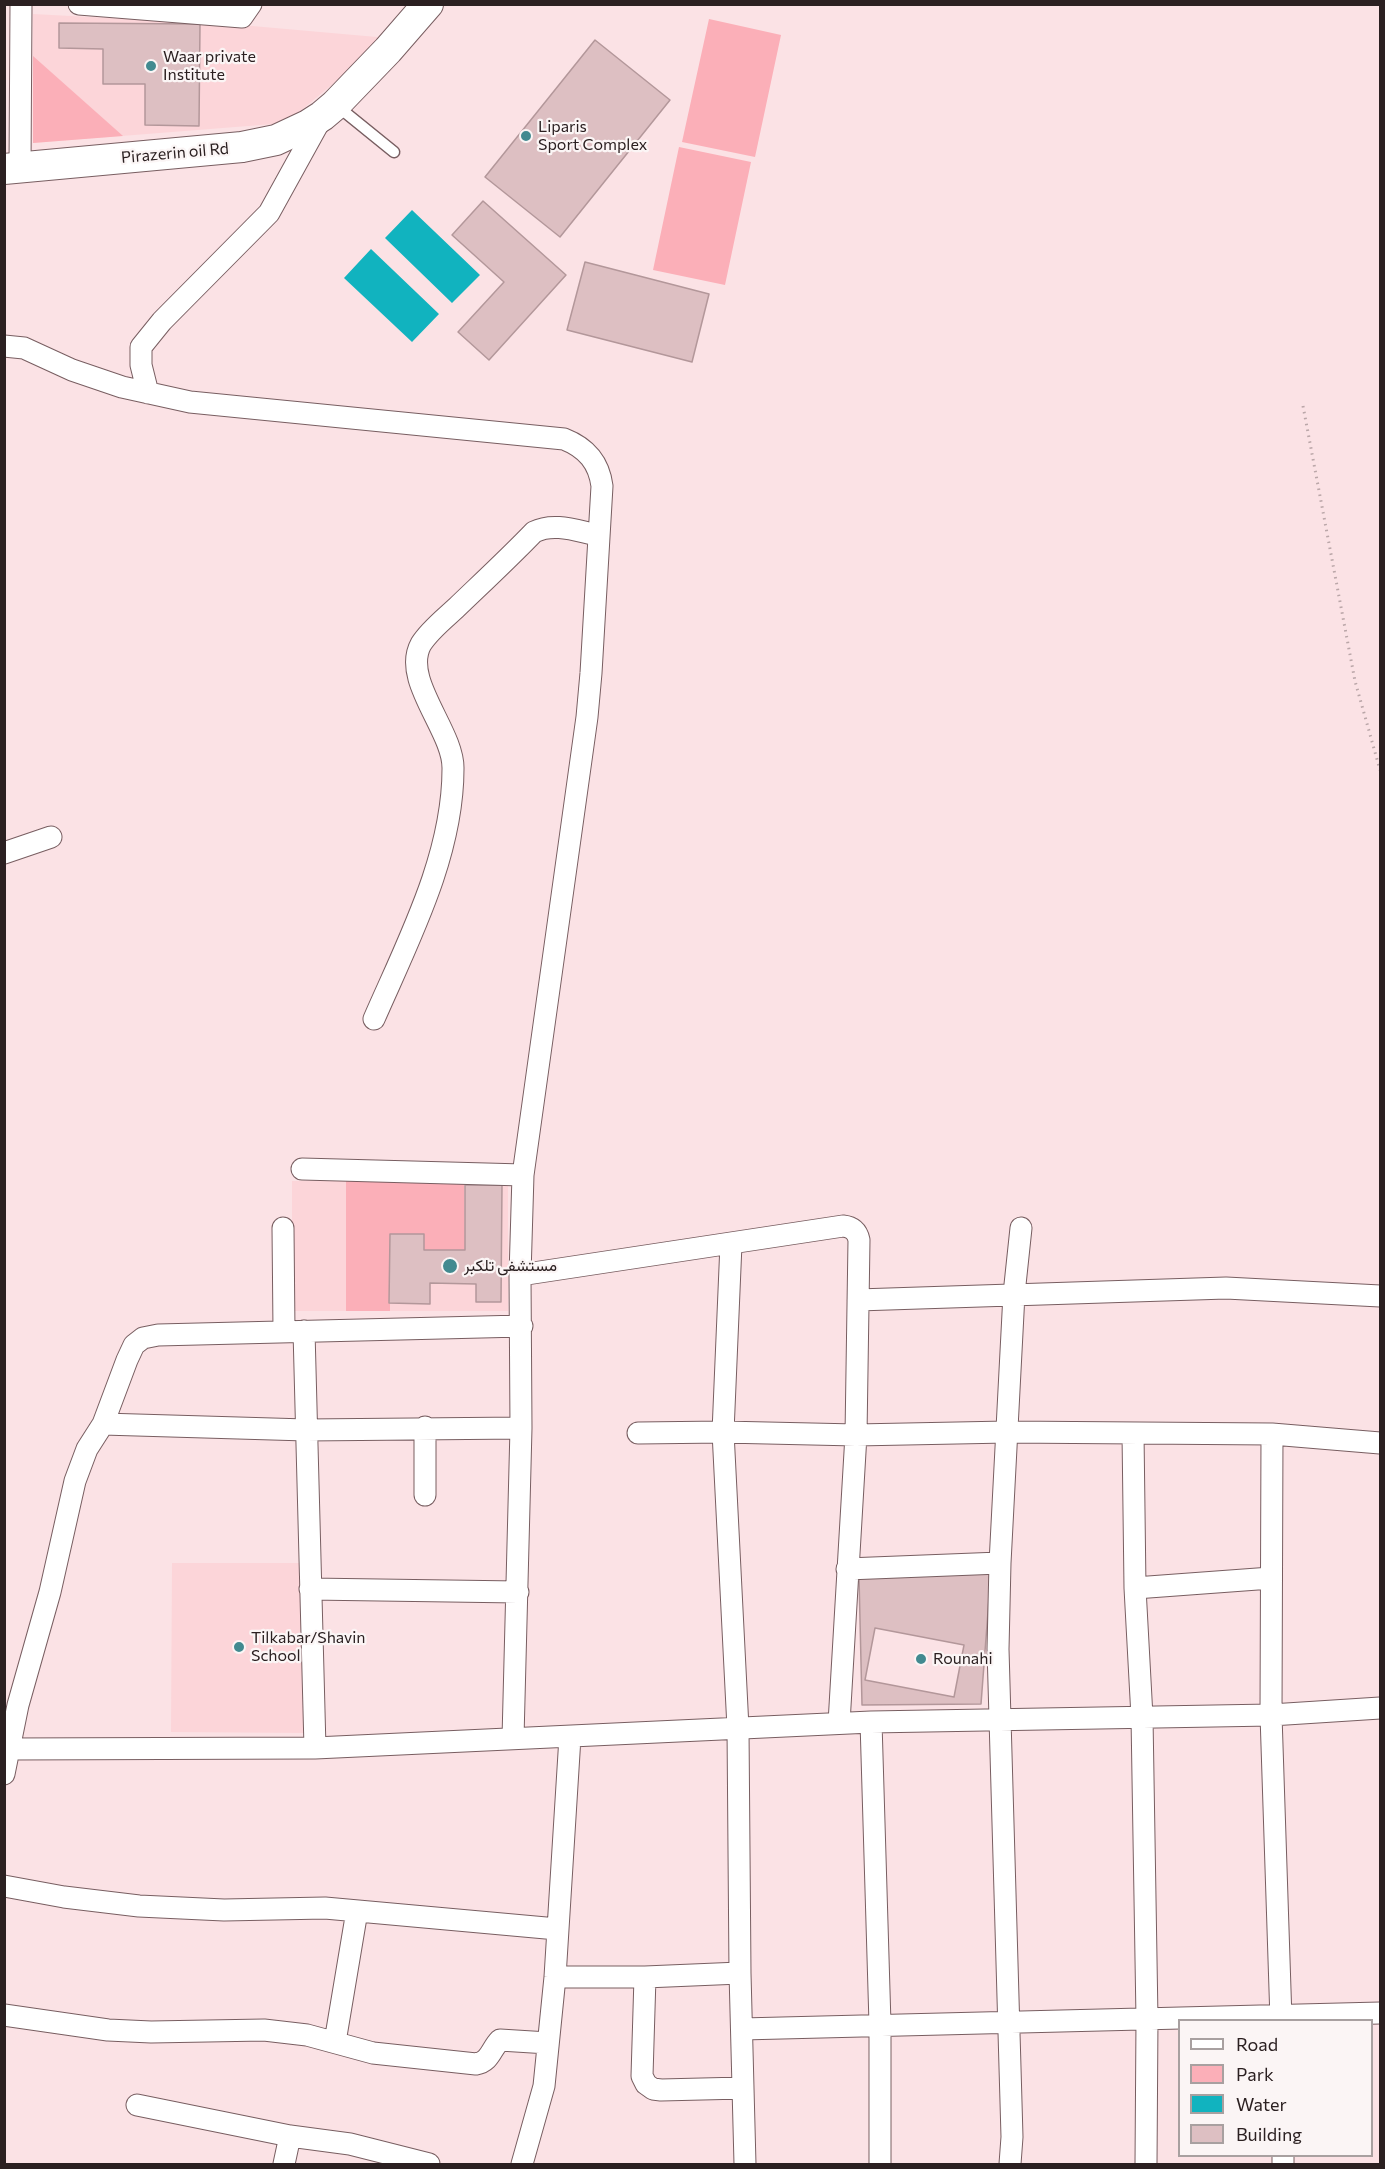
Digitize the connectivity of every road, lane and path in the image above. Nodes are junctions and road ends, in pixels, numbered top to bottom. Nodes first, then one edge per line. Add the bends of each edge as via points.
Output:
1 (21, 4) edge
2 (79, 4) edge
3 (251, 4) edge
4 (428, 4) edge
5 (329, 111) junction
6 (394, 152) dead end
7 (12, 168) edge
8 (4, 346) edge
9 (148, 393) junction
10 (1303, 406) dead end
11 (598, 535) junction
12 (1380, 770) edge
13 (51, 837) dead end
14 (4, 853) edge
15 (374, 1019) dead end
16 (302, 1168) dead end
17 (523, 1174) junction
18 (283, 1228) dead end
19 (1021, 1228) dead end
20 (731, 1244) junction
21 (520, 1275) junction
22 (1014, 1294) junction
23 (1380, 1296) edge
24 (858, 1300) junction
25 (522, 1326) junction
26 (294, 1331) junction
27 (103, 1424) junction
28 (425, 1427) junction
29 (521, 1428) junction
30 (306, 1430) junction
31 (723, 1432) junction
32 (1007, 1432) junction
33 (638, 1433) dead end
34 (1132, 1433) junction
35 (1272, 1434) junction
36 (856, 1435) junction
37 (1380, 1443) edge
38 (425, 1496) dead end
39 (1000, 1563) junction
40 (847, 1569) junction
41 (1271, 1578) junction
42 (1135, 1588) junction
43 (310, 1589) junction
44 (518, 1592) junction
45 (1380, 1708) edge
46 (1271, 1715) junction
47 (1142, 1717) junction
48 (999, 1720) junction
49 (872, 1722) junction
50 (839, 1723) junction
51 (738, 1728) junction
52 (570, 1737) junction
53 (513, 1738) junction
54 (315, 1748) junction
55 (9, 1749) junction
56 (4, 1774) edge
57 (4, 1886) edge
58 (357, 1911) junction
59 (557, 1929) junction
60 (740, 1973) junction
61 (555, 1977) junction
62 (645, 1977) junction
63 (1380, 2013) edge
64 (4, 2014) edge
65 (1281, 2018) edge
66 (1147, 2019) junction
67 (1008, 2022) junction
68 (880, 2024) junction
69 (742, 2029) junction
70 (335, 2042) junction
71 (548, 2043) junction
72 (743, 2088) junction
73 (137, 2105) dead end
74 (290, 2136) junction
75 (284, 2164) edge
76 (429, 2164) edge
77 (522, 2164) edge
78 (745, 2164) edge
79 (880, 2164) edge
80 (1010, 2164) edge
81 (1146, 2164) edge

1 - 7 street
2 - 3 street via 242,17
4 - 5 main road, Pirazerin oil Rd
5 - 6 lane
5 - 7 main road, Pirazerin oil Rd via 292,133 260,144
5 - 9 street via 269,213 141,347
8 - 9 street via 24,348 97,380
9 - 11 street via 211,405 564,439 591,457 601,476
10 - 12 path via 1355,681
11 - 15 street via 555,526 534,532 421,645 420,687 453,757 449,811 440,861
11 - 17 street via 587,717
13 - 14 street
16 - 17 street
17 - 21 street
18 - 26 street
19 - 22 street
20 - 21 street
20 - 24 street via 849,1226 859,1240
20 - 31 street
21 - 25 street
22 - 23 street via 1226,1288
22 - 24 street
22 - 32 street
24 - 36 street
25 - 26 street
25 - 29 street
26 - 27 street via 143,1338 134,1345 127,1360
26 - 30 street
27 - 30 street
27 - 55 street via 87,1449 75,1481
28 - 29 street
28 - 30 street
28 - 38 street
29 - 44 street
30 - 43 street
31 - 33 street
31 - 36 street
31 - 51 street
32 - 34 street
32 - 36 street
32 - 39 street
34 - 35 street
34 - 42 street
35 - 37 street
35 - 41 street
36 - 40 street
39 - 40 street
39 - 48 street
40 - 50 street
41 - 42 street
41 - 46 street
42 - 47 street
43 - 44 street
43 - 54 street
44 - 53 street
45 - 46 street
46 - 47 street
46 - 65 street
47 - 48 street
47 - 66 street
48 - 49 street
48 - 67 street
49 - 50 street
49 - 68 street
50 - 51 street
51 - 52 street
51 - 60 street
52 - 53 street
52 - 59 street
53 - 54 street
54 - 55 street
55 - 56 street
57 - 58 street via 139,1906
58 - 59 street
58 - 70 street
59 - 61 street
60 - 62 street
60 - 69 street
61 - 62 street
61 - 71 street
62 - 72 street via 641,2069 646,2084 661,2090
63 - 65 street
64 - 70 street via 108,2030 264,2030
65 - 66 street
66 - 67 street
66 - 81 street
67 - 68 street
67 - 80 street
68 - 69 street
68 - 79 street
69 - 72 street
70 - 71 street via 373,2054 476,2064 488,2059 500,2040
71 - 77 street via 544,2086
72 - 78 street
73 - 74 street
74 - 75 street
74 - 76 street via 350,2144

